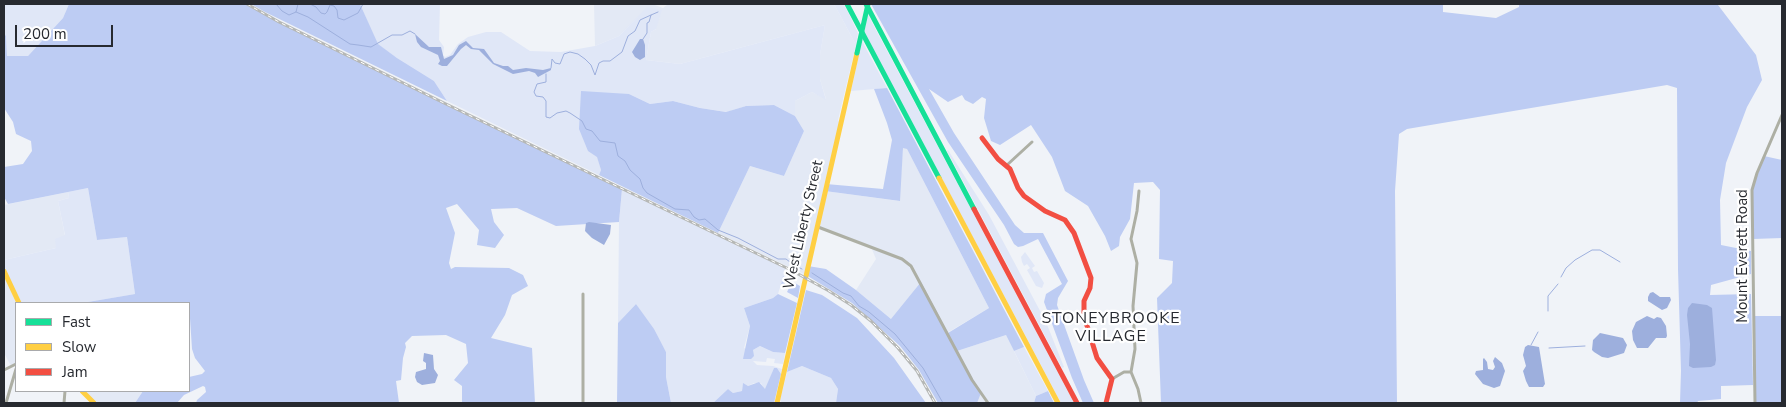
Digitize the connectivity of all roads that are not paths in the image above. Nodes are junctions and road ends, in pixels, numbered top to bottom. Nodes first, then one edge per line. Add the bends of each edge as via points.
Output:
1 (847, 4) edge
2 (867, 4) edge
3 (1782, 115) edge
4 (982, 138) dead end
5 (1032, 142) dead end
6 (1007, 165) junction
7 (1139, 191) dead end
8 (817, 227) junction
9 (4, 271) edge
10 (583, 294) dead end
11 (19, 302) edge
12 (15, 372) edge
13 (1131, 372) junction
14 (1112, 379) junction
15 (83, 392) edge
16 (6, 403) edge
17 (94, 403) edge
18 (583, 403) edge
19 (776, 403) edge
20 (988, 403) edge
21 (1058, 403) edge
22 (1077, 403) edge
23 (1106, 403) edge
24 (1141, 403) edge
25 (1755, 403) edge

1 - 21 main road
2 - 8 main road, West Liberty Street, bridge
2 - 22 main road
3 - 25 street, Mount Everett Road via 1752,190
4 - 6 main road via 998,159
5 - 6 street
6 - 14 main road via 1024,196 1065,220 1074,233 1091,278 1084,301 1084,316 1097,358
7 - 13 street via 1131,239 1137,259 1133,306 1136,348
8 - 19 main road, West Liberty Street
8 - 20 street via 910,264 972,380
9 - 11 main road
10 - 18 street
12 - 16 street
13 - 14 street
13 - 24 street
14 - 23 main road
15 - 17 main road

